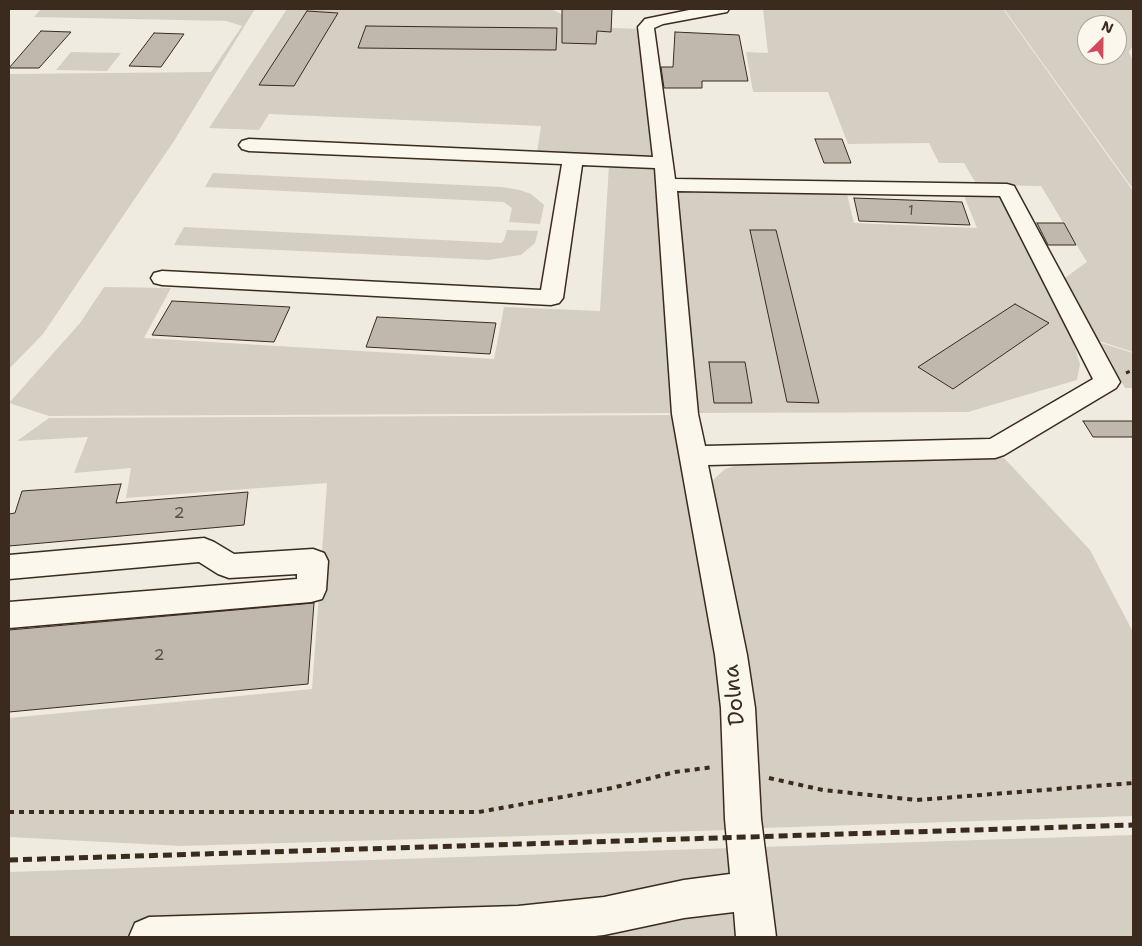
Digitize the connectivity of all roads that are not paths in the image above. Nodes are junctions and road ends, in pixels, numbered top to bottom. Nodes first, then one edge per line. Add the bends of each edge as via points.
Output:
1 (721, 9) edge
2 (249, 145) dead end
3 (573, 160) junction
4 (664, 174) junction
5 (162, 278) dead end
6 (693, 456) junction
7 (9, 567) edge
8 (9, 615) edge
9 (751, 892) junction
10 (149, 937) edge
11 (756, 937) edge

1 - 4 street, Dolna via 662,18 646,28
2 - 3 street
3 - 4 street
3 - 5 street via 551,298
4 - 6 street, Dolna via 686,414
4 - 6 street via 1007,190 1107,382 995,448
6 - 9 street, Dolna via 731,654
7 - 8 street via 204,550 230,566 313,561 311,590
9 - 10 street via 684,899 604,916 518,925
9 - 11 street, Dolna

